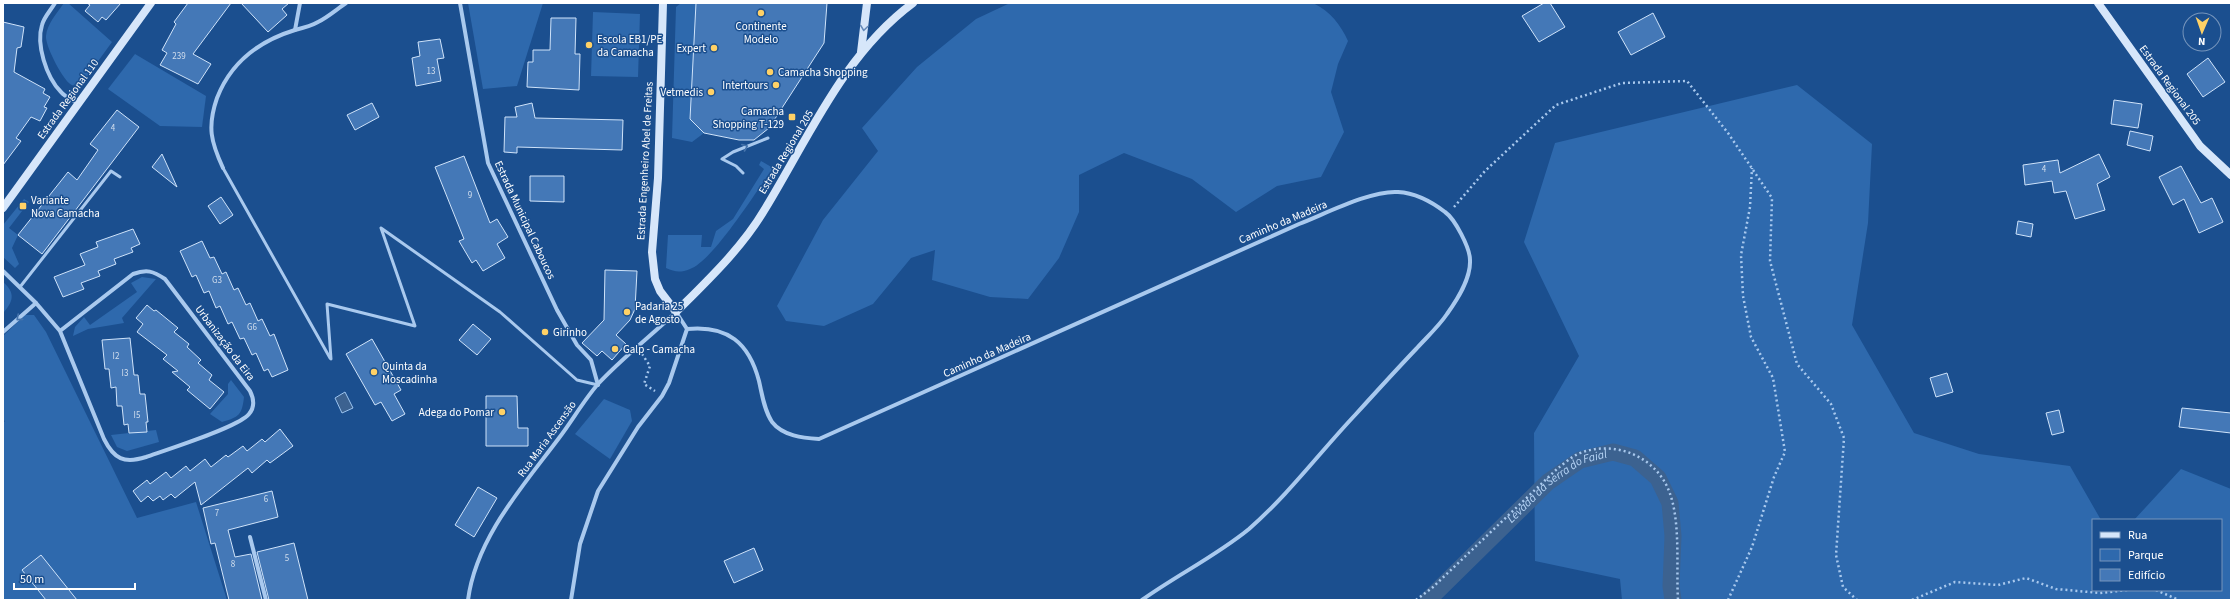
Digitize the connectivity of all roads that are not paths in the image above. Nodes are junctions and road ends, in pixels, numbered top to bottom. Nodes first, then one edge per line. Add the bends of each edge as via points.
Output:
1 (55, 3) edge
2 (151, 3) edge
3 (300, 3) edge
4 (346, 3) edge
5 (460, 3) edge
6 (662, 3) edge
7 (867, 3) edge
8 (913, 3) edge
9 (2098, 3) edge
10 (295, 30) junction
11 (861, 53) junction
12 (79, 104) junction
13 (768, 138) dead end
14 (223, 168) joint
15 (742, 173) dead end
16 (2231, 175) edge
17 (120, 177) dead end
18 (3, 208) edge
19 (3, 271) edge
20 (20, 287) junction
21 (36, 303) junction
22 (676, 312) junction
23 (687, 329) junction
24 (60, 331) junction
25 (3, 332) edge
26 (598, 385) junction
27 (250, 537) dead end
28 (266, 600) edge
29 (468, 600) edge
30 (571, 600) edge
31 (1142, 600) edge

1 - 12 street via 42,24 39,40 42,54 60,92
2 - 12 main road, Estrada Regional 110
3 - 10 street
4 - 10 street via 318,22
5 - 26 street, Estrada Municipal Caboucos via 488,163 557,310 577,346 591,360
6 - 22 main road, Estrada Engenheiro Abel de Freitas via 658,178 652,252 655,279 660,291
7 -> 11 main road
8 - 11 main road, Estrada Regional 205 via 890,20
9 - 16 main road, Estrada Regional 205 via 2200,146
10 - 14 street via 257,48 241,59 224,82 212,114 211,136
11 - 22 main road, Estrada Regional 205 via 738,247
12 - 18 main road, Estrada Regional 110
15 -> 13 lane via 736,166 722,159
14 - 26 lane via 331,359 327,304 415,326 381,228 500,312 577,380
17 - 20 lane via 111,171
19 - 20 street, Urbanização da Eira
20 - 21 street, Urbanização da Eira
21 - 24 street, Urbanização da Eira
21 -> 25 street
22 - 23 street
22 - 26 street, Rua Maria Ascensão
23 - 30 street via 669,383 662,396 638,427 598,491 580,544
23 - 31 street, Caminho da Madeira via 712,329 742,344 754,364 772,422 786,433 819,439 1299,224 1355,202 1384,193 1398,192 1424,198 1448,214 1467,245 1470,261 1465,282 1446,316 1336,435 1304,475 1249,529 1188,572
24 - 24 street, Urbanização da Eira via 104,439 111,452 118,458 134,461 241,422 253,408 250,391 165,279 154,272 145,270 133,274
26 - 29 street, Rua Maria Ascensão via 495,528 471,585
27 - 28 street

